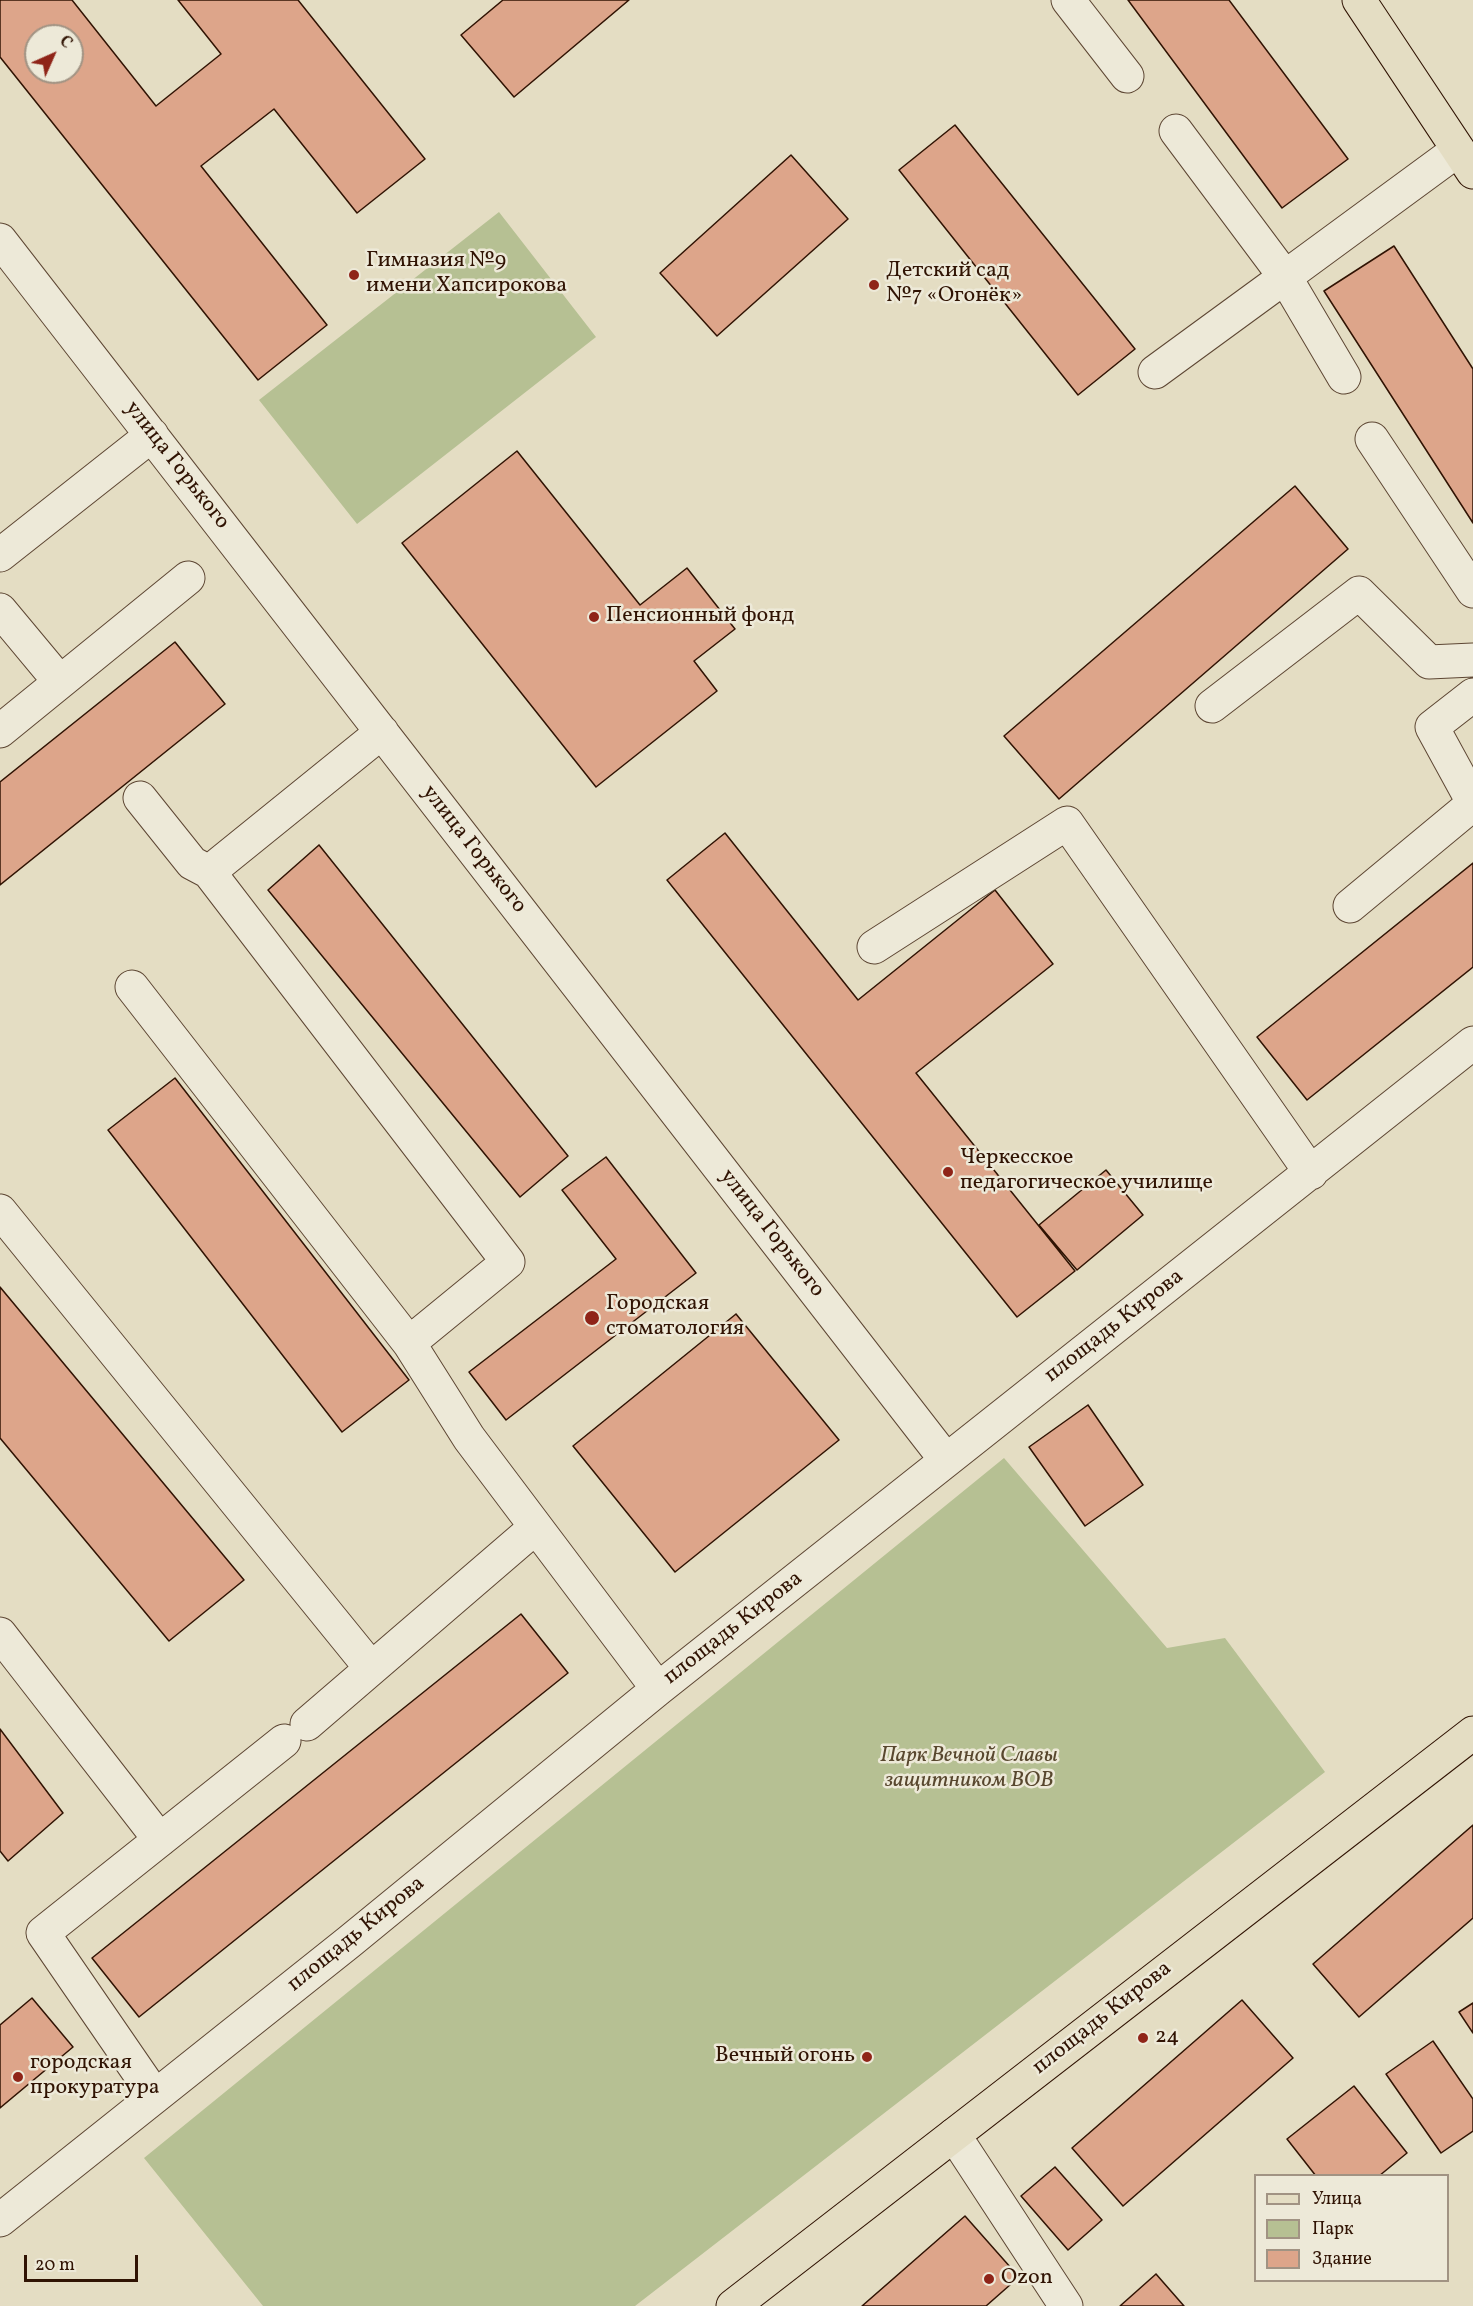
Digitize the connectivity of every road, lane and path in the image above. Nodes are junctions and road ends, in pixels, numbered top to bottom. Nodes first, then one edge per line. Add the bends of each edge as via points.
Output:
1 (1068, 0) edge
2 (1359, 0) edge
3 (1127, 76) dead end
4 (1176, 131) dead end
5 (1466, 161) edge
6 (0, 240) edge
7 (1285, 277) junction
8 (1155, 372) dead end
9 (1344, 377) dead end
10 (153, 435) junction
11 (1372, 439) dead end
12 (0, 555) edge
13 (188, 578) dead end
14 (1473, 591) edge
15 (0, 610) edge
16 (1473, 660) edge
17 (60, 682) junction
18 (1473, 694) edge
19 (1212, 706) dead end
20 (0, 731) edge
21 (382, 732) junction
22 (140, 798) dead end
23 (1473, 803) edge
24 (209, 872) junction
25 (1350, 906) dead end
26 (874, 947) dead end
27 (132, 987) dead end
28 (1473, 1043) edge
29 (1311, 1173) junction
30 (0, 1211) edge
31 (409, 1343) junction
32 (946, 1460) junction
33 (536, 1527) junction
34 (0, 1634) edge
35 (371, 1668) junction
36 (658, 1689) junction
37 (1473, 1732) edge
38 (160, 1840) junction
39 (155, 2096) junction
40 (954, 2135) junction
41 (0, 2220) edge
42 (733, 2306) edge
43 (1066, 2306) edge

1 - 3 street
2 - 5 main road
4 - 7 street
5 - 7 street
6 - 10 street, улица Горького
7 - 8 street
7 - 9 street
10 - 12 street
10 - 21 street, улица Горького
11 - 14 street
13 - 17 street
15 - 17 street
16 - 19 street via 1429,662 1359,593
17 - 20 street
18 - 23 street via 1432,727
21 - 24 street
21 - 32 street, улица Горького
22 - 24 street via 192,863
23 - 25 street
24 - 31 street via 508,1262
26 - 29 street via 1067,823
27 - 31 street
28 - 29 street, площадь Кирова
29 - 32 street, площадь Кирова
30 - 35 street
31 - 33 street via 469,1438
32 - 36 street, площадь Кирова
33 - 35 street
33 - 36 street
34 - 38 street
35 - 38 street
36 - 39 street, площадь Кирова
37 - 40 main road, площадь Кирова
38 - 39 street via 43,1933
39 - 41 street, площадь Кирова
40 - 42 main road, площадь Кирова
40 - 43 street

